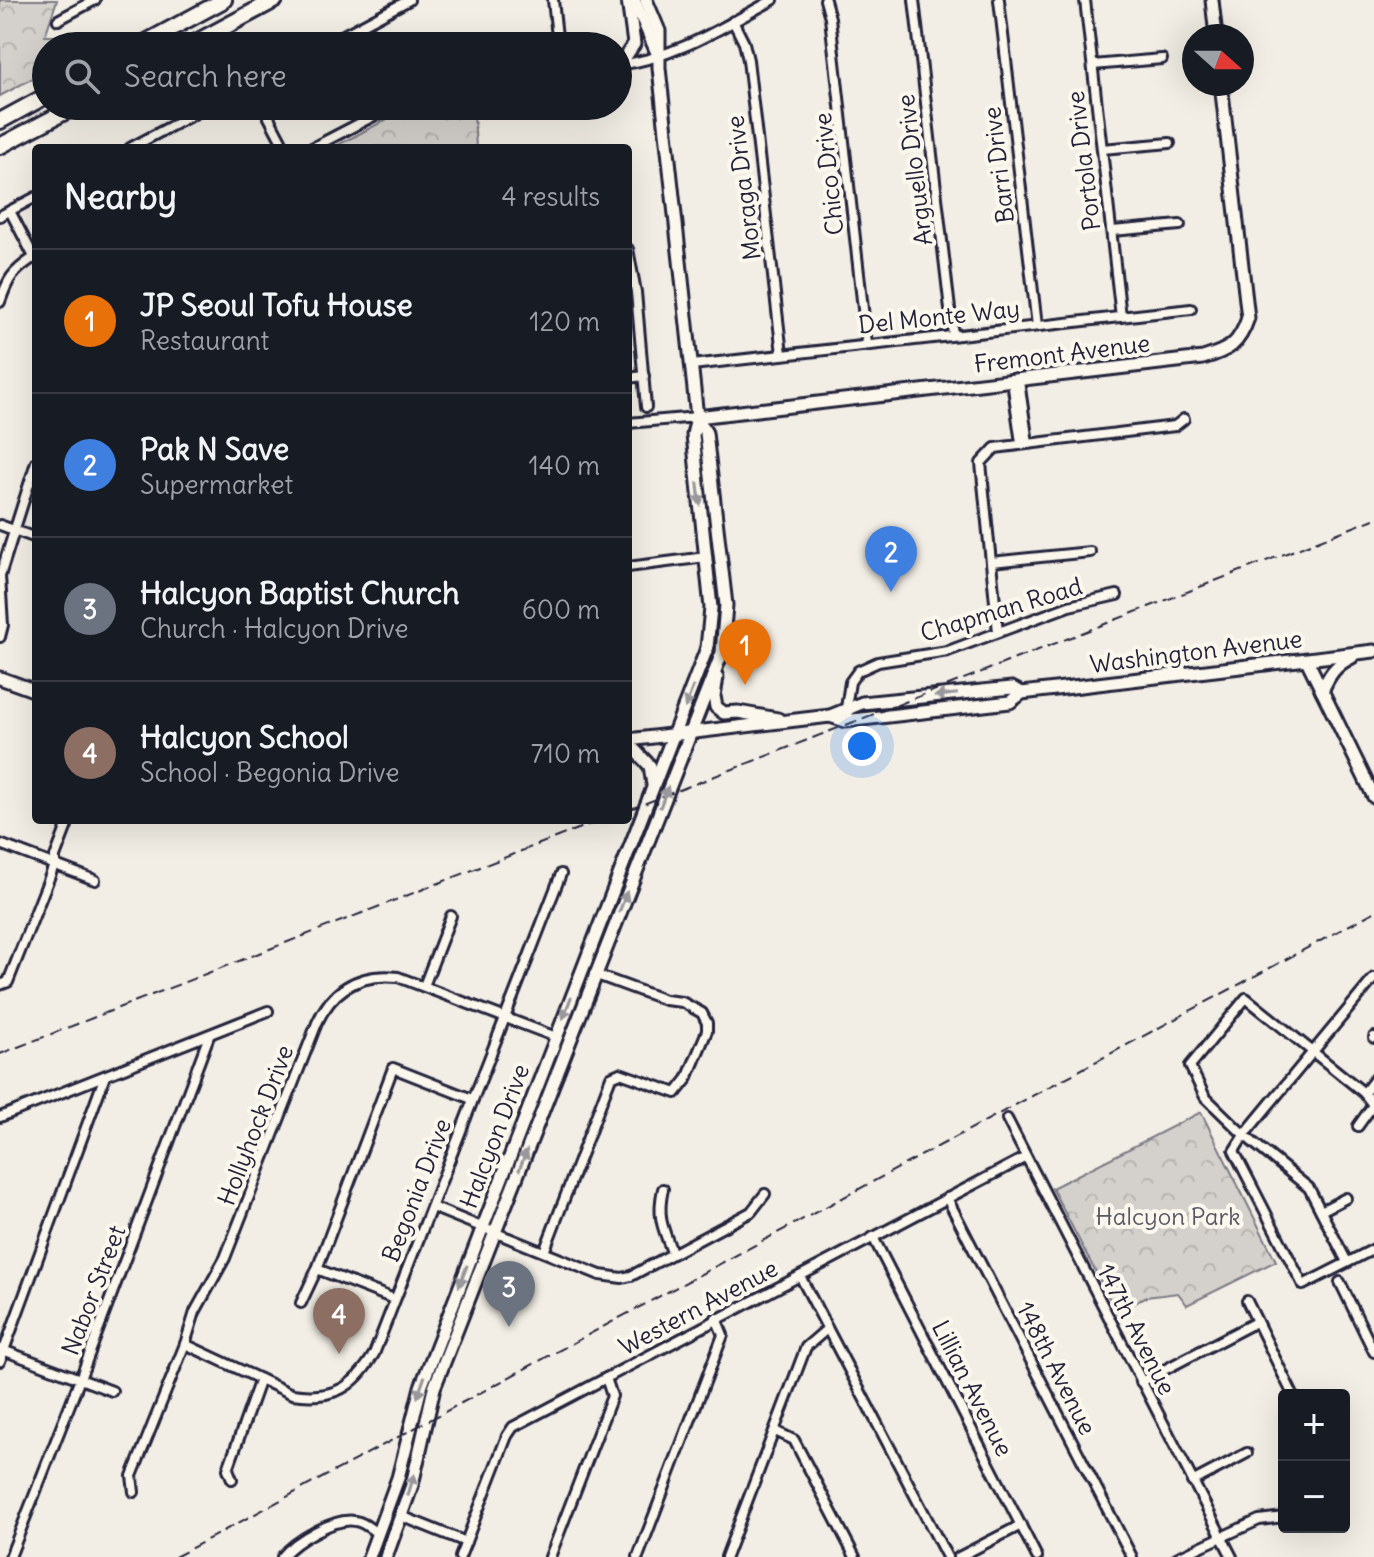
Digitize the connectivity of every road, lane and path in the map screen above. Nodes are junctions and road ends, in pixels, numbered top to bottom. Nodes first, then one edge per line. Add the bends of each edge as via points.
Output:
1 (95, 0) edge
2 (224, 0) edge
3 (275, 0) edge
4 (409, 0) edge
5 (553, 0) edge
6 (628, 0) edge
7 (634, 0) edge
8 (646, 0) edge
9 (773, 0) edge
10 (825, 0) edge
11 (914, 0) edge
12 (999, 0) edge
13 (1085, 0) edge
14 (1212, 0) edge
15 (58, 20) dead end
16 (733, 21) junction
17 (1215, 24) edge
18 (165, 32) edge
19 (215, 32) edge
20 (349, 32) edge
21 (556, 32) edge
22 (632, 47) edge
23 (658, 56) junction
24 (1162, 59) dead end
25 (632, 64) edge
26 (1093, 65) junction
27 (1222, 96) edge
28 (32, 104) edge
29 (49, 120) edge
30 (183, 120) edge
31 (270, 120) edge
32 (366, 120) edge
33 (0, 121) edge
34 (1170, 143) dead end
35 (138, 144) edge
36 (283, 144) edge
37 (320, 144) edge
38 (0, 146) edge
39 (1102, 149) junction
40 (32, 199) edge
41 (10, 211) junction
42 (0, 216) edge
43 (1180, 225) dead end
44 (1112, 231) junction
45 (32, 253) edge
46 (32, 261) edge
47 (0, 302) edge
48 (632, 306) edge
49 (1191, 309) dead end
50 (1121, 317) junction
51 (1037, 326) junction
52 (953, 335) junction
53 (867, 344) junction
54 (782, 354) junction
55 (692, 365) junction
56 (644, 376) junction
57 (632, 378) edge
58 (1015, 381) junction
59 (646, 407) dead end
60 (697, 417) junction
61 (1184, 419) dead end
62 (632, 423) edge
63 (1024, 443) junction
64 (32, 474) edge
65 (0, 525) edge
66 (13, 530) junction
67 (32, 537) edge
68 (1090, 552) dead end
69 (706, 557) junction
70 (991, 562) junction
71 (632, 566) edge
72 (1117, 595) dead end
73 (998, 632) junction
74 (0, 637) edge
75 (1374, 651) edge
76 (722, 653) junction
77 (1359, 653) junction
78 (1307, 660) junction
79 (0, 678) edge
80 (32, 690) edge
81 (1322, 691) junction
82 (1022, 693) junction
83 (846, 708) junction
84 (830, 716) junction
85 (856, 719) junction
86 (791, 721) junction
87 (688, 735) junction
88 (674, 736) junction
89 (632, 741) edge
90 (632, 746) edge
91 (653, 788) junction
92 (1374, 797) edge
93 (68, 824) edge
94 (0, 844) edge
95 (55, 863) junction
96 (561, 874) dead end
97 (95, 880) dead end
98 (451, 916) dead end
99 (594, 974) junction
100 (1374, 978) edge
101 (0, 985) edge
102 (424, 986) junction
103 (268, 1011) dead end
104 (504, 1017) junction
105 (209, 1036) junction
106 (556, 1037) junction
107 (1312, 1053) junction
108 (105, 1076) junction
109 (1374, 1080) edge
110 (1364, 1093) junction
111 (472, 1099) junction
112 (1373, 1105) edge
113 (1, 1119) edge
114 (1007, 1119) dead end
115 (1358, 1126) dead end
116 (1244, 1135) junction
117 (1026, 1157) junction
118 (663, 1189) dead end
119 (765, 1194) dead end
120 (947, 1198) junction
121 (1346, 1198) dead end
122 (432, 1207) junction
123 (1321, 1211) junction
124 (482, 1228) junction
125 (495, 1232) junction
126 (873, 1237) junction
127 (1374, 1249) edge
128 (544, 1252) junction
129 (672, 1252) junction
130 (1347, 1262) junction
131 (317, 1269) junction
132 (800, 1276) junction
133 (1340, 1282) dead end
134 (394, 1299) junction
135 (1247, 1301) dead end
136 (301, 1303) dead end
137 (716, 1318) junction
138 (1256, 1322) junction
139 (445, 1325) junction
140 (827, 1329) junction
141 (185, 1344) junction
142 (449, 1349) junction
143 (2, 1350) edge
144 (1374, 1352) edge
145 (0, 1361) edge
146 (606, 1378) junction
147 (80, 1379) junction
148 (260, 1379) junction
149 (1141, 1382) junction
150 (1290, 1389) edge
151 (112, 1391) dead end
152 (775, 1431) junction
153 (1247, 1453) dead end
154 (232, 1479) dead end
155 (1192, 1482) junction
156 (134, 1492) dead end
157 (401, 1516) junction
158 (1278, 1518) edge
159 (1021, 1525) junction
160 (378, 1534) junction
161 (1221, 1538) junction
162 (466, 1542) junction
163 (10, 1557) edge
164 (282, 1557) edge
165 (369, 1557) edge
166 (386, 1557) edge
167 (460, 1557) edge
168 (550, 1557) edge
169 (638, 1557) edge
170 (726, 1557) edge
171 (855, 1557) edge
172 (947, 1557) edge
173 (959, 1557) edge
174 (1037, 1557) edge
175 (1132, 1557) edge
176 (1178, 1557) edge
177 (1232, 1557) edge

1 - 15 street
2 - 18 highway
3 - 19 highway
4 - 20 street
5 - 21 street
6 - 22 main road
7 - 23 main road
8 - 23 main road via 659,31
9 - 16 street
10 - 53 street, Chico Drive
11 - 52 street, Arguello Drive
12 - 51 street, Barri Drive
13 - 26 street, Portola Drive
14 - 17 main road
16 - 23 street
16 - 54 street, Moraga Drive via 748,60
23 - 25 street
23 - 55 main road
24 - 26 street
26 - 39 street, Portola Drive
27 - 58 main road, Fremont Avenue via 1248,318 1241,336 1225,352 1203,358
28 - 33 highway
29 - 38 highway
30 - 35 street
31 - 36 street
32 - 37 street
34 - 39 street
39 - 44 street, Portola Drive
40 - 41 street
41 - 42 street
41 - 45 street
43 - 44 street
44 - 50 street, Portola Drive
46 - 47 street via 16,269
48 - 56 street
49 - 50 street, Del Monte Way
50 - 51 street, Del Monte Way
51 - 52 street, Del Monte Way
52 - 53 street, Del Monte Way
53 - 54 street, Del Monte Way
54 - 55 street, Del Monte Way
55 - 60 main road
56 - 57 street
56 - 59 street
58 - 60 main road, Fremont Avenue
58 - 63 street
60 - 62 street, Fremont Avenue
60 -> 69 main road, Halcyon Drive via 693,435
60 - 76 main road via 706,433 726,605
61 - 63 street via 1175,426
63 - 70 street via 995,448 981,463
64 - 66 street
65 - 66 street
66 - 67 street
66 - 74 street via 0,576
68 - 70 street
69 - 71 street
69 -> 88 main road, Halcyon Drive via 709,635
70 - 73 street
72 - 73 street, Chapman Road
73 - 83 street, Chapman Road via 948,651 878,662 858,671 850,682
75 - 77 main road, Washington Avenue
76 - 86 main road via 716,707 724,713
76 - 87 main road, Halcyon Drive
77 - 78 main road, Washington Avenue
77 - 81 main road via 1339,663
78 - 81 main road
78 - 82 main road, Washington Avenue
79 - 80 main road
81 - 92 main road
82 -> 83 main road, Washington Avenue via 1012,688
82 - 85 main road, Washington Avenue via 1010,702
83 - 84 main road, Washington Avenue
83 - 85 street
84 - 85 main road, Washington Avenue
84 - 86 main road, Washington Avenue
86 - 87 main road, Washington Avenue
87 - 88 main road, Washington Avenue
99 -> 87 main road, Halcyon Drive
88 - 89 main road, Washington Avenue
88 - 91 main road, Halcyon Drive
90 - 91 main road via 650,766
91 -> 106 main road, Halcyon Drive
93 - 95 street
94 - 95 street
95 - 97 street
95 - 101 street via 8,982
96 - 104 street, Begonia Drive
98 - 102 street
125 -> 99 main road, Halcyon Drive
99 - 128 street via 682,1002 702,1013 707,1031 676,1093 620,1073 611,1077
100 - 107 street
102 - 104 street, Hollyhock Drive
102 - 141 street, Hollyhock Drive via 372,976 341,990 323,1010 225,1258 201,1298
103 - 105 street
104 - 106 street, Hollyhock Drive
104 - 111 street, Begonia Drive
105 - 108 street
105 - 147 street, Nabor Street
106 - 124 main road, Halcyon Drive
107 - 110 street
107 - 116 street
107 - 116 street via 1246,998 1190,1066 1205,1097
108 - 113 street
108 - 143 street
109 - 110 street
110 - 112 street
111 - 122 street, Begonia Drive
111 - 131 street via 393,1068
112 - 115 street
114 - 117 street, 147th Avenue
116 - 123 street via 1309,1188
116 - 130 street via 1234,1151 1303,1285
117 - 120 street, Western Avenue
117 - 149 street, 147th Avenue
118 - 129 street via 659,1208
119 - 129 street via 751,1212
120 - 126 street, Western Avenue
120 - 175 street, 148th Avenue
121 - 123 street
122 - 124 street
122 - 134 street, Begonia Drive
123 - 130 street
124 - 125 street
124 -> 139 main road, Halcyon Drive
125 - 128 street
125 - 142 main road, Halcyon Drive
126 - 132 street, Western Avenue
126 - 159 street, Lillian Avenue
127 - 130 street
128 - 129 street via 600,1275 622,1278
131 - 134 street
131 - 136 street
132 - 137 street, Western Avenue
132 - 140 street
133 - 144 street
134 - 148 street, Begonia Drive via 374,1354 346,1387 308,1396
135 - 138 street
137 - 146 street, Western Avenue
137 - 169 street via 723,1335
138 - 149 street
138 - 150 street
139 - 142 main road
139 -> 160 main road, Halcyon Drive
140 - 152 street via 806,1347
140 - 172 street
141 - 148 street, Begonia Drive
141 - 156 street, Hollyhock Drive via 132,1476
157 -> 142 main road, Halcyon Drive
143 - 145 street
143 - 147 street
146 - 162 street, Western Avenue via 513,1427
146 - 168 street via 612,1396
147 - 151 street
147 - 163 street, Nabor Street
148 - 154 street via 228,1469
149 - 155 street, 147th Avenue
152 - 170 street
152 - 171 street via 794,1440
153 - 155 street
155 - 161 street, 147th Avenue
157 - 162 street
157 - 166 main road, Halcyon Drive
158 - 161 street via 1259,1520
159 - 173 street
159 - 174 street, Lillian Avenue
160 - 164 street via 362,1523 343,1521 299,1542
160 - 165 main road, Halcyon Drive
161 - 176 street
161 - 177 street, 147th Avenue
162 - 167 street, Western Avenue

